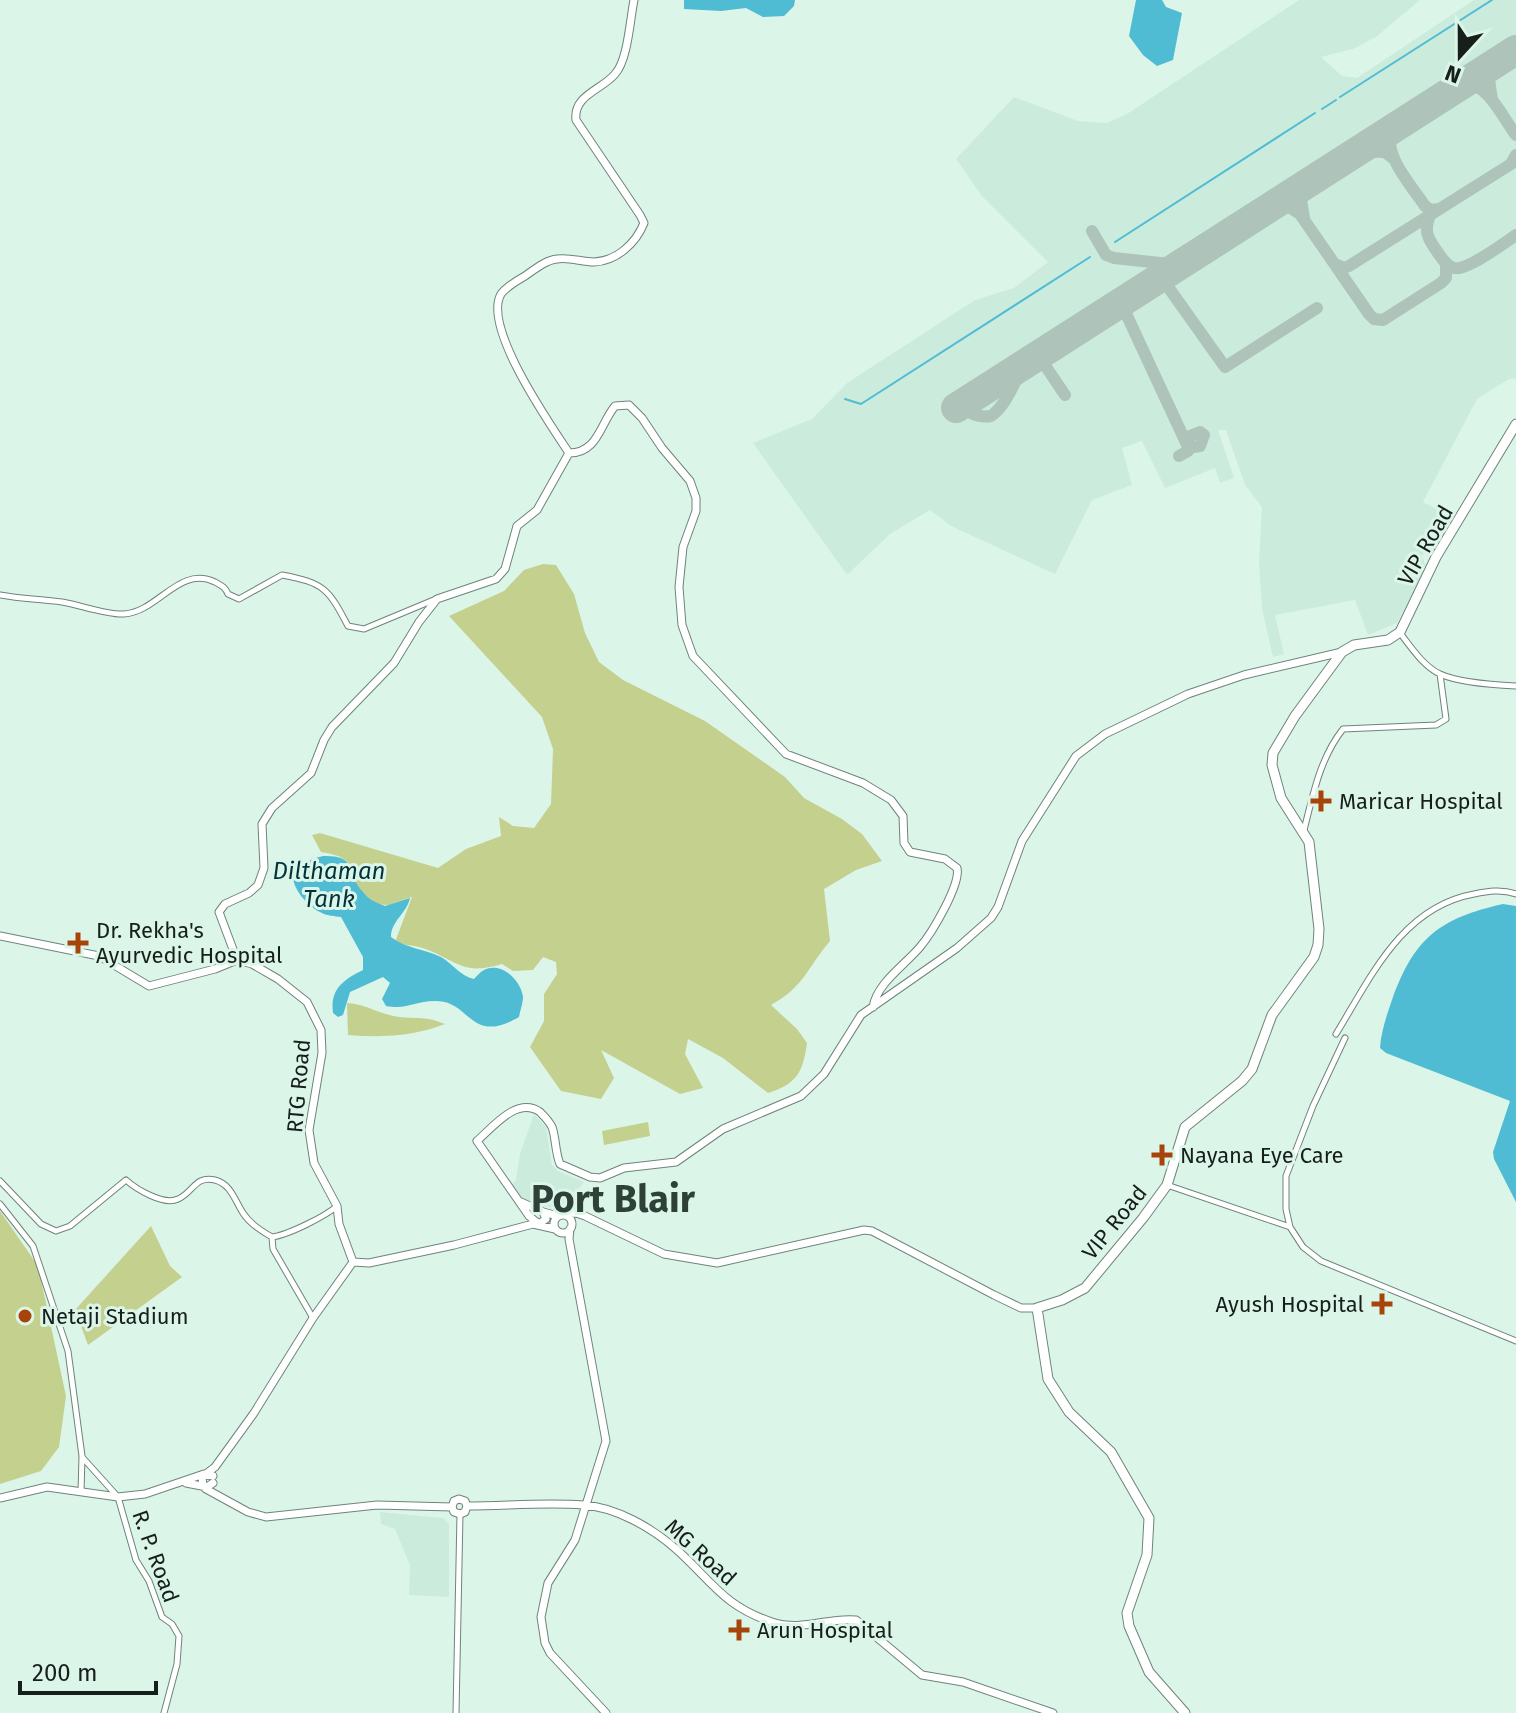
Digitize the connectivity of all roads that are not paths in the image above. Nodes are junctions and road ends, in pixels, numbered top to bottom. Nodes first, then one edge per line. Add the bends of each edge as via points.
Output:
1 (634, 0) edge
2 (1516, 424) edge
3 (569, 453) junction
4 (0, 595) edge
5 (437, 599) junction
6 (1400, 632) junction
7 (1342, 652) junction
8 (1440, 674) junction
9 (1516, 686) edge
10 (1304, 831) junction
11 (1516, 894) edge
12 (0, 936) edge
13 (237, 960) junction
14 (873, 1007) junction
15 (1336, 1034) dead end
16 (1345, 1038) dead end
17 (0, 1181) edge
18 (1167, 1185) junction
19 (516, 1199) junction
20 (0, 1204) edge
21 (337, 1206) junction
22 (543, 1212) junction
23 (561, 1215) junction
24 (529, 1216) junction
25 (595, 1221) junction
26 (539, 1224) junction
27 (1290, 1227) junction
28 (571, 1228) junction
29 (556, 1230) junction
30 (512, 1231) junction
31 (272, 1237) junction
32 (571, 1248) junction
33 (353, 1262) junction
34 (1037, 1308) junction
35 (313, 1318) junction
36 (1516, 1341) edge
37 (82, 1456) junction
38 (210, 1477) junction
39 (184, 1483) junction
40 (203, 1486) junction
41 (81, 1492) junction
42 (216, 1495) junction
43 (118, 1497) junction
44 (0, 1498) edge
45 (586, 1505) junction
46 (467, 1506) junction
47 (452, 1507) junction
48 (460, 1514) junction
49 (164, 1713) edge
50 (456, 1713) edge
51 (606, 1713) edge
52 (1053, 1713) edge
53 (1185, 1713) edge

1 - 3 main road via 621,67 575,111 644,223 637,239 606,260 550,260 509,287 498,305 502,337
2 - 6 highway, VIP Road via 1436,557
3 - 5 main road via 537,510 517,526 505,569 496,579
3 - 14 main road via 592,445 615,406 629,405 637,412 690,481 696,498 679,587 682,625 698,664 786,754 863,783 891,800 903,816 904,843 910,852 945,859 957,868 957,881 926,938 878,993
4 - 5 street via 125,614 183,581 205,577 239,599 282,575 314,581 333,597 348,626 364,629
5 - 13 main road via 394,663 332,727 311,773 267,815 261,829 260,882 219,912
6 - 7 highway
6 - 8 street
7 - 10 highway, VIP Road via 1273,753 1281,798
7 - 14 main road via 1188,694 1105,734 1076,756 1022,841 991,918
8 - 9 street
8 - 10 street via 1446,719 1436,725 1343,729 1315,783
10 - 18 highway, VIP Road via 1318,912 1314,957 1272,1015 1252,1069 1185,1127
11 - 15 street via 1471,894 1426,913 1382,957
12 - 13 main road via 99,956 149,986
13 - 21 main road, RTG Road via 278,979 307,1002 321,1030 309,1130 314,1163
14 - 19 main road via 861,1015 812,1087 723,1129 676,1162 590,1177 560,1164 552,1126 535,1109 512,1110 477,1141
16 - 27 street via 1286,1176
17 - 31 street via 41,1224 56,1231 70,1226 126,1180 138,1190 170,1200 195,1182 213,1179 230,1190 244,1215
18 - 27 street
18 - 34 highway, VIP Road via 1085,1288
19 - 22 main road
19 - 24 main road
20 - 37 street via 33,1246 43,1271 68,1351
21 - 31 street
21 - 33 main road, RTG Road
22 - 23 main road
22 - 24 main road
22 - 26 main road via 546,1219
23 - 25 main road via 576,1213
23 - 28 main road via 571,1219
23 - 29 main road via 554,1220
24 - 26 main road
24 - 30 main road
25 - 28 main road
25 - 34 main road via 664,1254 717,1263 872,1231 1021,1308
26 - 29 main road
26 - 30 main road
27 - 36 street via 1321,1261
28 - 29 main road
28 - 32 main road
29 - 32 main road
30 - 33 main road via 369,1263
31 - 35 street via 273,1249
32 - 45 main road via 606,1441
33 - 35 main road
34 - 53 highway via 1048,1379 1069,1412 1111,1452 1149,1518 1147,1555 1127,1613 1129,1626 1149,1672
35 - 38 main road
37 - 41 street
37 - 43 street
38 - 39 main road
38 - 40 main road
38 - 42 main road
39 - 40 main road
39 - 43 main road
40 - 42 main road
41 - 43 main road
41 - 44 main road via 47,1487
42 - 47 main road via 266,1517 377,1505
43 - 49 street, R. P. Road via 136,1560 162,1617 179,1636
45 - 46 main road, MG Road
45 - 51 main road via 575,1540 548,1583 541,1617 550,1653
45 - 52 main road, MG Road via 655,1533 728,1601 756,1615 793,1626 856,1620 922,1675 963,1682
46 - 47 main road via 459,1499
46 - 48 main road
47 - 48 main road
48 - 50 street

